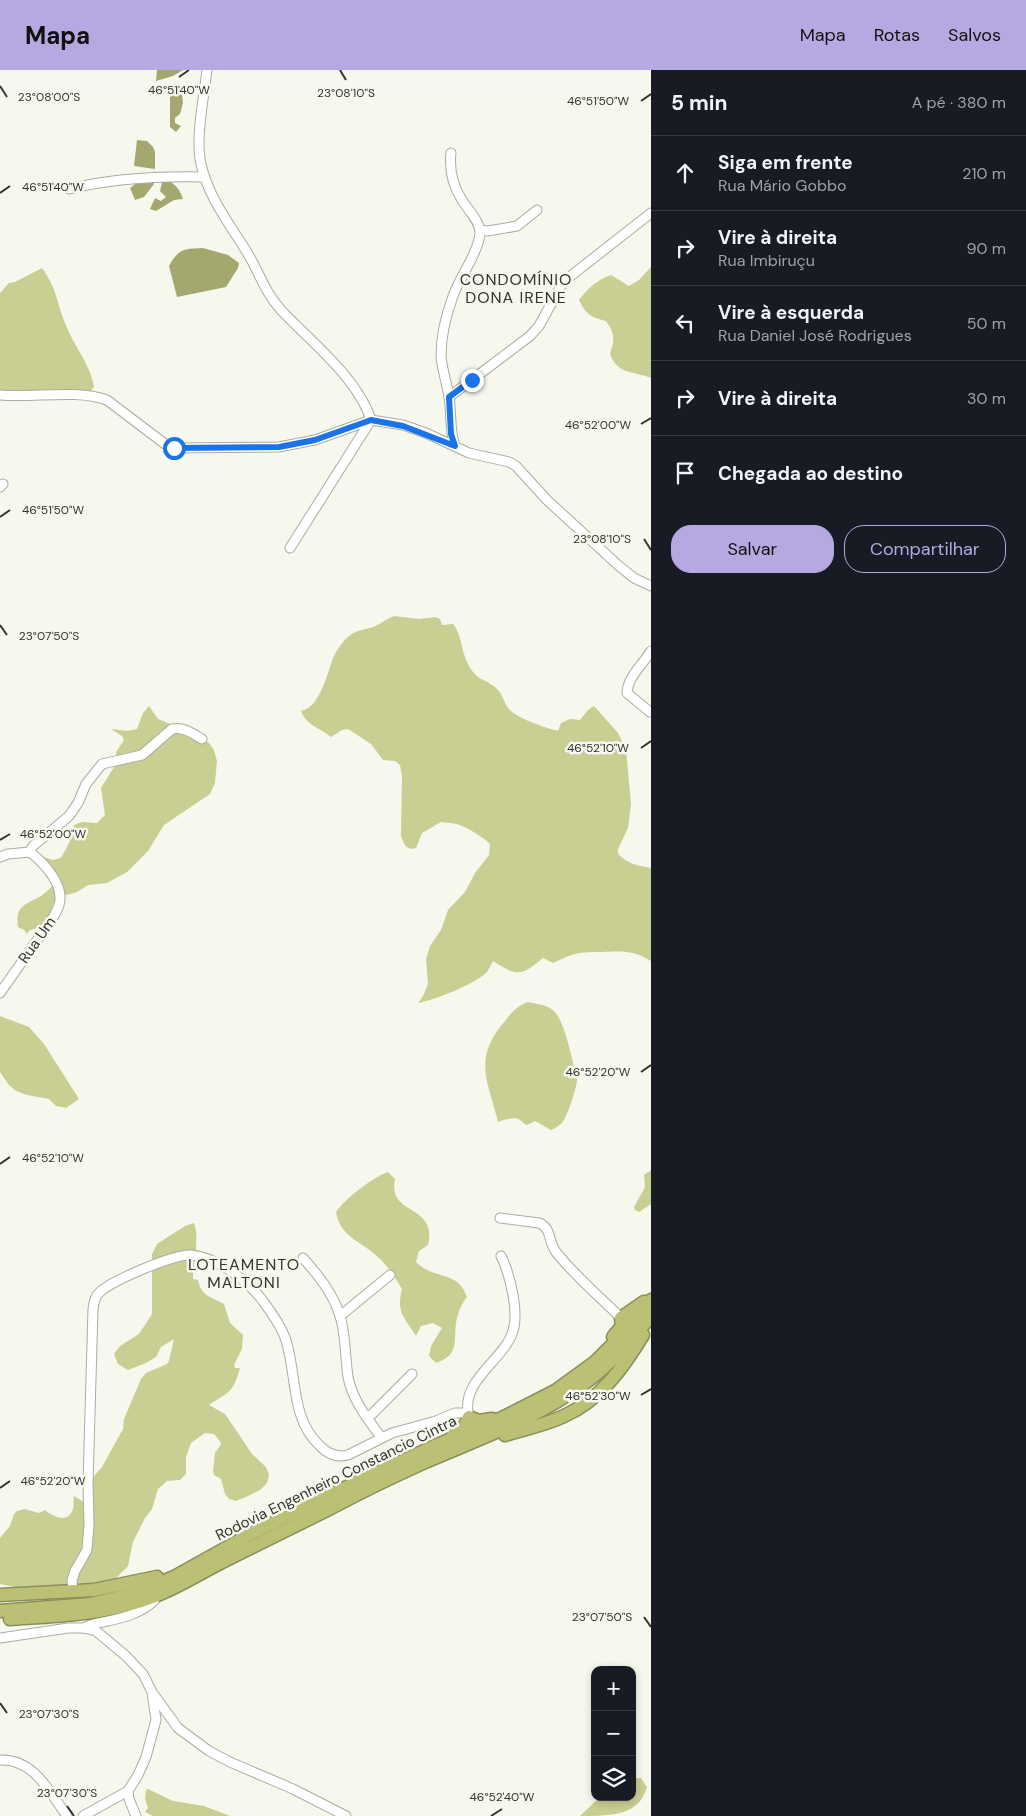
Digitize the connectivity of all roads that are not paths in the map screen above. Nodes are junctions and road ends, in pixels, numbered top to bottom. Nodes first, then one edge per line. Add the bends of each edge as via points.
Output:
1 (207, 70) edge
2 (451, 153) dead end
3 (204, 177) junction
4 (68, 189) dead end
5 (537, 210) dead end
6 (651, 213) edge
7 (480, 230) junction
8 (0, 395) edge
9 (449, 397) junction
10 (371, 420) junction
11 (455, 446) junction
12 (290, 548) dead end
13 (651, 586) edge
14 (651, 651) edge
15 (650, 712) dead end
16 (202, 739) dead end
17 (30, 852) junction
18 (0, 856) edge
19 (0, 993) edge
20 (500, 1218) dead end
21 (501, 1256) dead end
22 (303, 1258) dead end
23 (390, 1274) dead end
24 (651, 1295) edge
25 (651, 1300) edge
26 (340, 1316) junction
27 (651, 1316) edge
28 (621, 1318) junction
29 (651, 1322) edge
30 (595, 1362) junction
31 (412, 1374) dead end
32 (468, 1415) junction
33 (368, 1418) junction
34 (502, 1418) junction
35 (381, 1437) junction
36 (468, 1444) junction
37 (437, 1445) junction
38 (195, 1565) junction
39 (176, 1588) junction
40 (73, 1592) junction
41 (0, 1595) edge
42 (154, 1601) junction
43 (0, 1611) edge
44 (0, 1620) edge
45 (0, 1626) edge
46 (84, 1628) junction
47 (0, 1638) edge
48 (152, 1692) junction
49 (0, 1760) edge
50 (128, 1791) junction
51 (67, 1816) edge
52 (83, 1816) edge
53 (136, 1816) edge
54 (346, 1816) edge

1 - 3 street via 200,147
2 - 7 street via 454,184
3 - 4 street via 134,178
3 - 10 street via 264,288 361,396
5 - 7 street via 517,226 488,232
6 - 9 street via 563,282 530,336
7 - 9 street via 442,332 441,356
8 - 10 street via 98,397 117,407 165,444 187,449 300,444
9 - 11 street via 451,434
10 - 11 street via 403,426
10 - 12 street
11 - 13 street via 516,466 547,500 619,566
14 - 15 street via 627,688 627,694
16 - 17 street via 189,731 172,729 142,754 102,764 86,784 69,816 39,839
17 - 18 street
17 - 19 street, Rua Um via 52,876 60,904
20 - 28 street via 546,1226 552,1247
21 - 32 street via 511,1283 513,1330 475,1385 468,1400
22 - 26 street via 329,1291
23 - 26 street
24 - 28 highway
25 - 30 highway, Rodovia Engenheiro Constancio Cintra via 632,1325
26 - 33 street via 348,1378
27 - 36 highway, Rodovia Engenheiro Constancio Cintra via 624,1348 587,1382 545,1409
28 - 30 highway via 622,1326
29 - 36 highway via 618,1373 582,1406 546,1423
30 - 34 highway, Rodovia Engenheiro Constancio Cintra via 555,1391
31 - 33 street
32 - 34 highway via 479,1421
32 - 35 street via 455,1413
32 - 37 highway via 462,1429
33 - 35 street
34 - 37 highway, Rodovia Engenheiro Constancio Cintra
35 - 40 street via 341,1457 324,1450 315,1441 300,1417 285,1336 263,1301 237,1274 191,1255 137,1272 110,1285 95,1298 93,1309 89,1524 86,1550 72,1580
36 - 39 highway, Rodovia Engenheiro Constancio Cintra via 330,1508
37 - 38 highway, Rodovia Engenheiro Constancio Cintra via 253,1533
38 - 40 highway via 140,1582
38 - 43 highway, Rodovia Engenheiro Constancio Cintra via 154,1586 118,1598 63,1607
39 - 42 highway
39 - 44 highway, Rodovia Engenheiro Constancio Cintra via 141,1601 91,1613
40 - 41 highway
42 - 45 highway via 95,1618
42 - 46 street via 136,1614
46 - 47 street
46 - 48 street via 102,1634 131,1660
48 - 50 street via 156,1720 154,1730 142,1768
48 - 54 street via 178,1728 209,1751
49 - 51 street via 11,1761 33,1772
50 - 52 street
50 - 53 street

